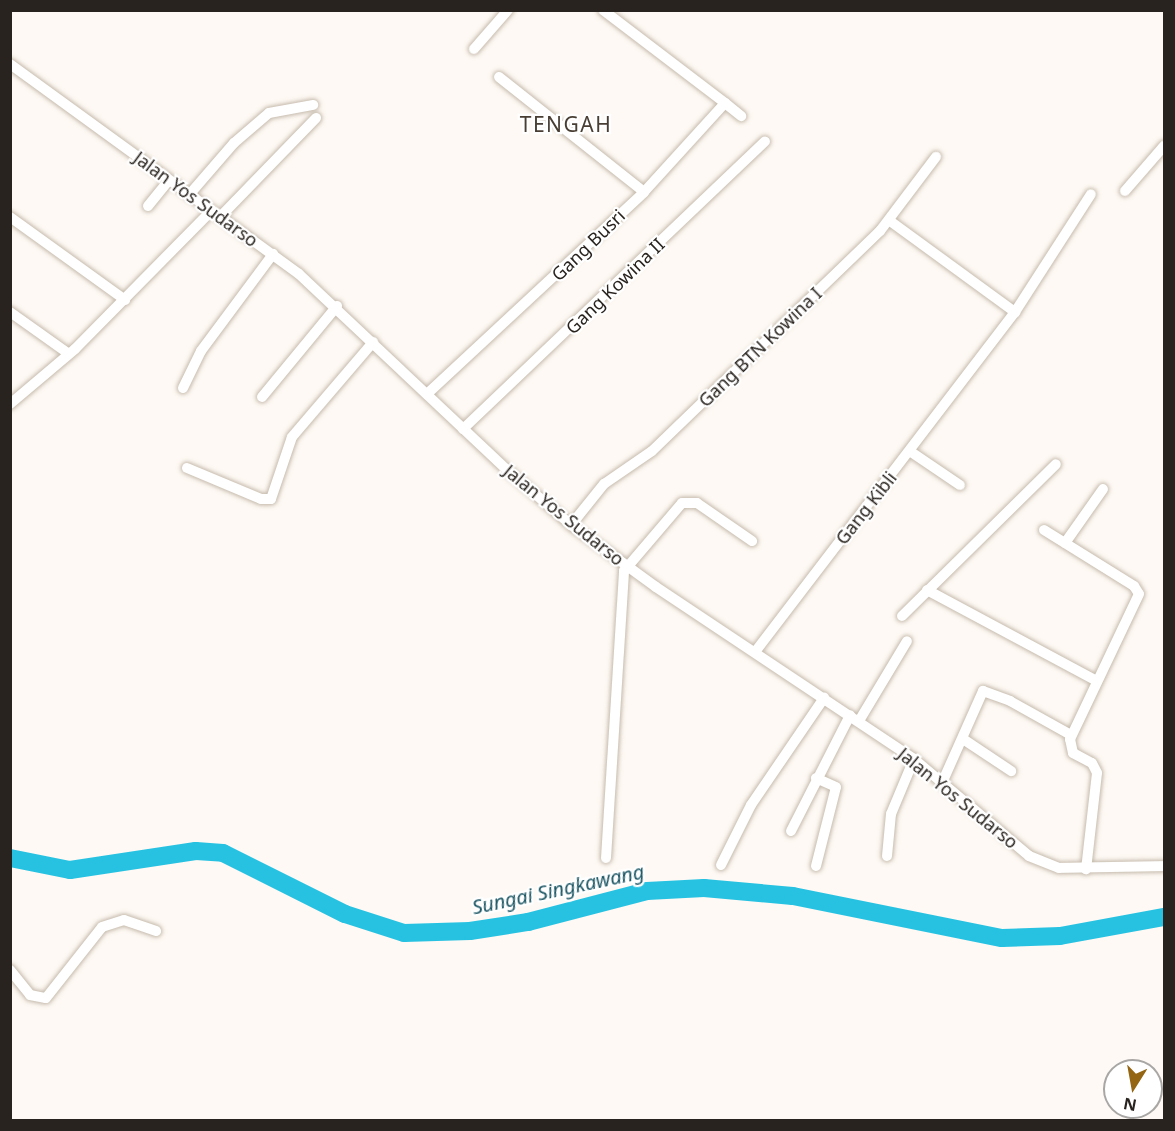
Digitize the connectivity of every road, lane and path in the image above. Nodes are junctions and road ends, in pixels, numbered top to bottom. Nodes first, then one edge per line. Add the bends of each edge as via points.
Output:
1 (508, 10) edge
2 (603, 10) edge
3 (474, 49) dead end
4 (10, 64) edge
5 (499, 76) dead end
6 (725, 103) junction
7 (313, 105) dead end
8 (741, 116) dead end
9 (316, 118) dead end
10 (765, 141) dead end
11 (1164, 146) edge
12 (936, 157) dead end
13 (169, 180) junction
14 (1125, 190) dead end
15 (644, 192) junction
16 (1091, 194) dead end
17 (189, 195) junction
18 (148, 206) dead end
19 (216, 214) junction
20 (10, 217) edge
21 (890, 221) junction
22 (273, 254) junction
23 (125, 300) junction
24 (337, 306) junction
25 (10, 312) edge
26 (1015, 312) junction
27 (374, 342) junction
28 (69, 354) junction
29 (183, 388) dead end
30 (427, 394) junction
31 (262, 397) dead end
32 (10, 404) edge
33 (463, 429) junction
34 (910, 452) junction
35 (1056, 464) dead end
36 (186, 468) dead end
37 (960, 485) dead end
38 (1104, 489) dead end
39 (571, 525) junction
40 (1044, 530) dead end
41 (752, 541) dead end
42 (1065, 543) junction
43 (626, 566) junction
44 (927, 590) junction
45 (902, 616) dead end
46 (907, 641) dead end
47 (755, 652) junction
48 (1097, 681) junction
49 (824, 698) junction
50 (855, 718) junction
51 (1071, 735) junction
52 (963, 739) junction
53 (914, 759) junction
54 (1011, 771) dead end
55 (816, 778) junction
56 (942, 783) junction
57 (791, 831) dead end
58 (887, 856) dead end
59 (606, 858) dead end
60 (721, 865) dead end
61 (816, 866) dead end
62 (1164, 866) edge
63 (1086, 869) junction
64 (156, 931) dead end
65 (11, 971) edge

1 - 3 street
2 - 6 street
4 - 13 street, Jalan Yos Sudarso
5 - 15 street
6 - 8 street
6 - 15 street, Gang Busri
7 - 17 street via 269,113 242,135
9 - 19 street
10 - 33 street, Gang Kowina II
11 - 14 street
12 - 21 street, Gang BTN Kowina I
13 - 17 street, Jalan Yos Sudarso
13 - 18 street
15 - 30 street, Gang Busri
16 - 26 street, Gang Kibli
17 - 19 street, Jalan Yos Sudarso
19 - 22 street, Jalan Yos Sudarso
19 - 23 street
20 - 23 street
21 - 26 street
21 - 39 street, Gang BTN Kowina I via 652,451 604,484
22 - 24 street, Jalan Yos Sudarso
22 - 29 street via 201,351
23 - 28 street
24 - 27 street, Jalan Yos Sudarso
24 - 31 street
25 - 28 street
26 - 34 street, Gang Kibli
27 - 30 street, Jalan Yos Sudarso
27 - 36 street via 292,437 271,500
28 - 32 street
30 - 33 street, Jalan Yos Sudarso
33 - 39 street, Jalan Yos Sudarso
34 - 37 street
34 - 47 street, Gang Kibli
35 - 44 street
38 - 42 street
39 - 43 street, Jalan Yos Sudarso
40 - 42 street
41 - 43 street via 690,502 682,503
42 - 48 street via 1134,586 1139,594
43 - 47 street, Jalan Yos Sudarso
43 - 59 street
44 - 45 street
44 - 48 street
46 - 50 street
47 - 49 street, Jalan Yos Sudarso
48 - 51 street
49 - 50 street, Jalan Yos Sudarso
49 - 60 street via 757,794
50 - 53 street, Jalan Yos Sudarso
50 - 55 street
51 - 52 street via 985,691
51 - 63 street via 1073,753 1092,763 1097,773
52 - 54 street
52 - 56 street
53 - 56 street, Jalan Yos Sudarso
53 - 58 street via 891,814
55 - 57 street
55 - 61 street via 836,787
56 - 63 street, Jalan Yos Sudarso via 1029,856 1050,866
62 - 63 street, Jalan Yos Sudarso
64 - 65 street via 117,919 102,927 46,998 30,995

